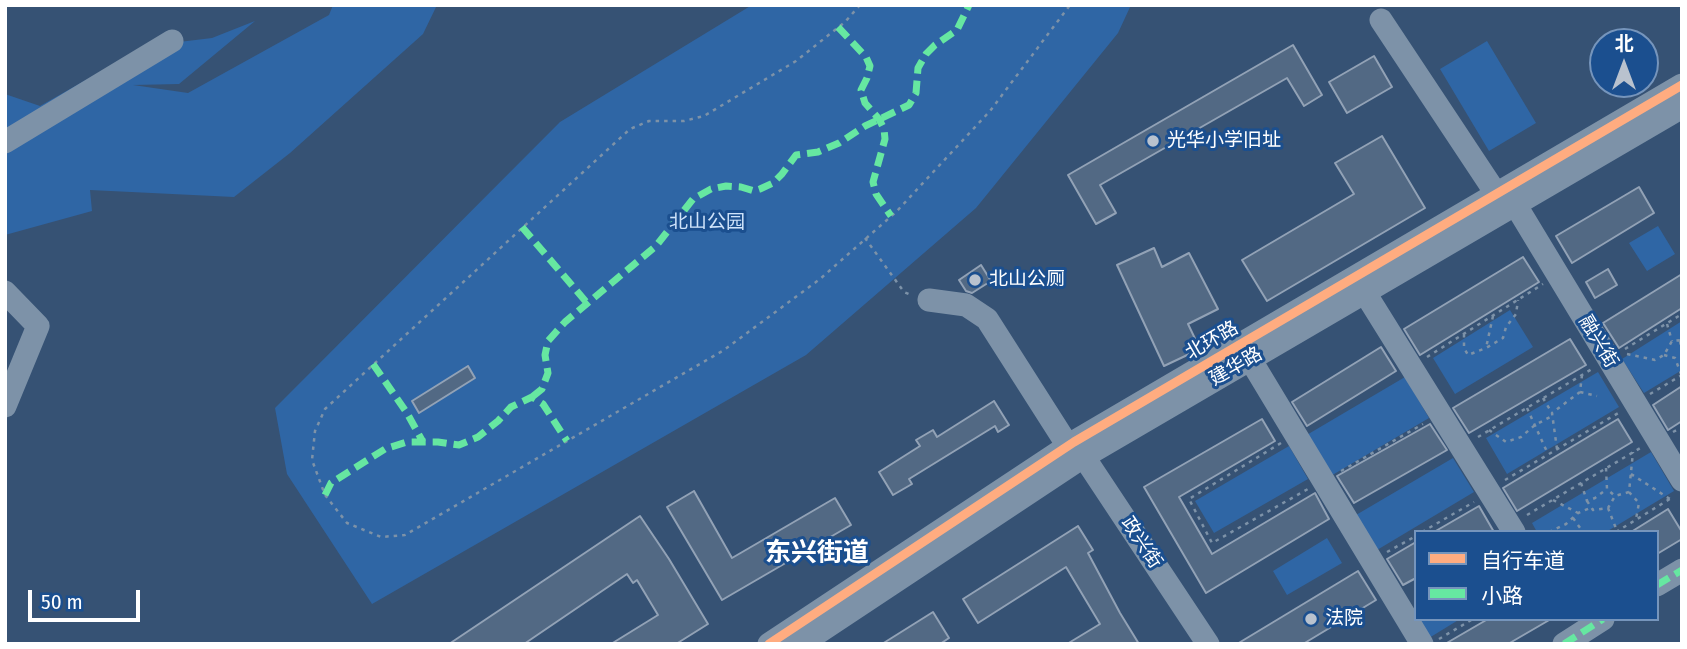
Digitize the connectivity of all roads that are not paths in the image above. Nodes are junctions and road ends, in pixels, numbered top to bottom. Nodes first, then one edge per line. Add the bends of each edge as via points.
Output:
1 (1381, 20) dead end
2 (172, 41) dead end
3 (1682, 85) edge
4 (1682, 107) edge
5 (5, 142) edge
6 (1506, 203) junction
7 (1361, 285) junction
8 (5, 292) edge
9 (929, 300) road end
10 (1251, 359) junction
11 (5, 406) edge
12 (1075, 448) junction
13 (1676, 491) edge
14 (1520, 524) edge
15 (1682, 570) edge
16 (1659, 584) edge
17 (1598, 621) edge
18 (1570, 633) edge
19 (769, 644) edge
20 (801, 644) edge
21 (1208, 644) edge
22 (1422, 644) edge

1 - 6 street, 融兴街
2 - 5 street
3 - 6 street, 北环路
4 - 6 street
6 - 7 street, 北环路
6 - 13 street, 融兴街 via 1557,275 1657,438
7 - 10 street, 建华路
7 - 12 street, 北环路
7 - 14 street
8 - 11 street via 38,326
9 - 12 street, 政兴街 via 966,305 987,319
10 - 12 street, 建华路
10 - 22 street
12 - 19 street, 北环路
12 - 20 street, 建华路
12 - 21 street, 政兴街
15 - 16 street
17 - 18 street

